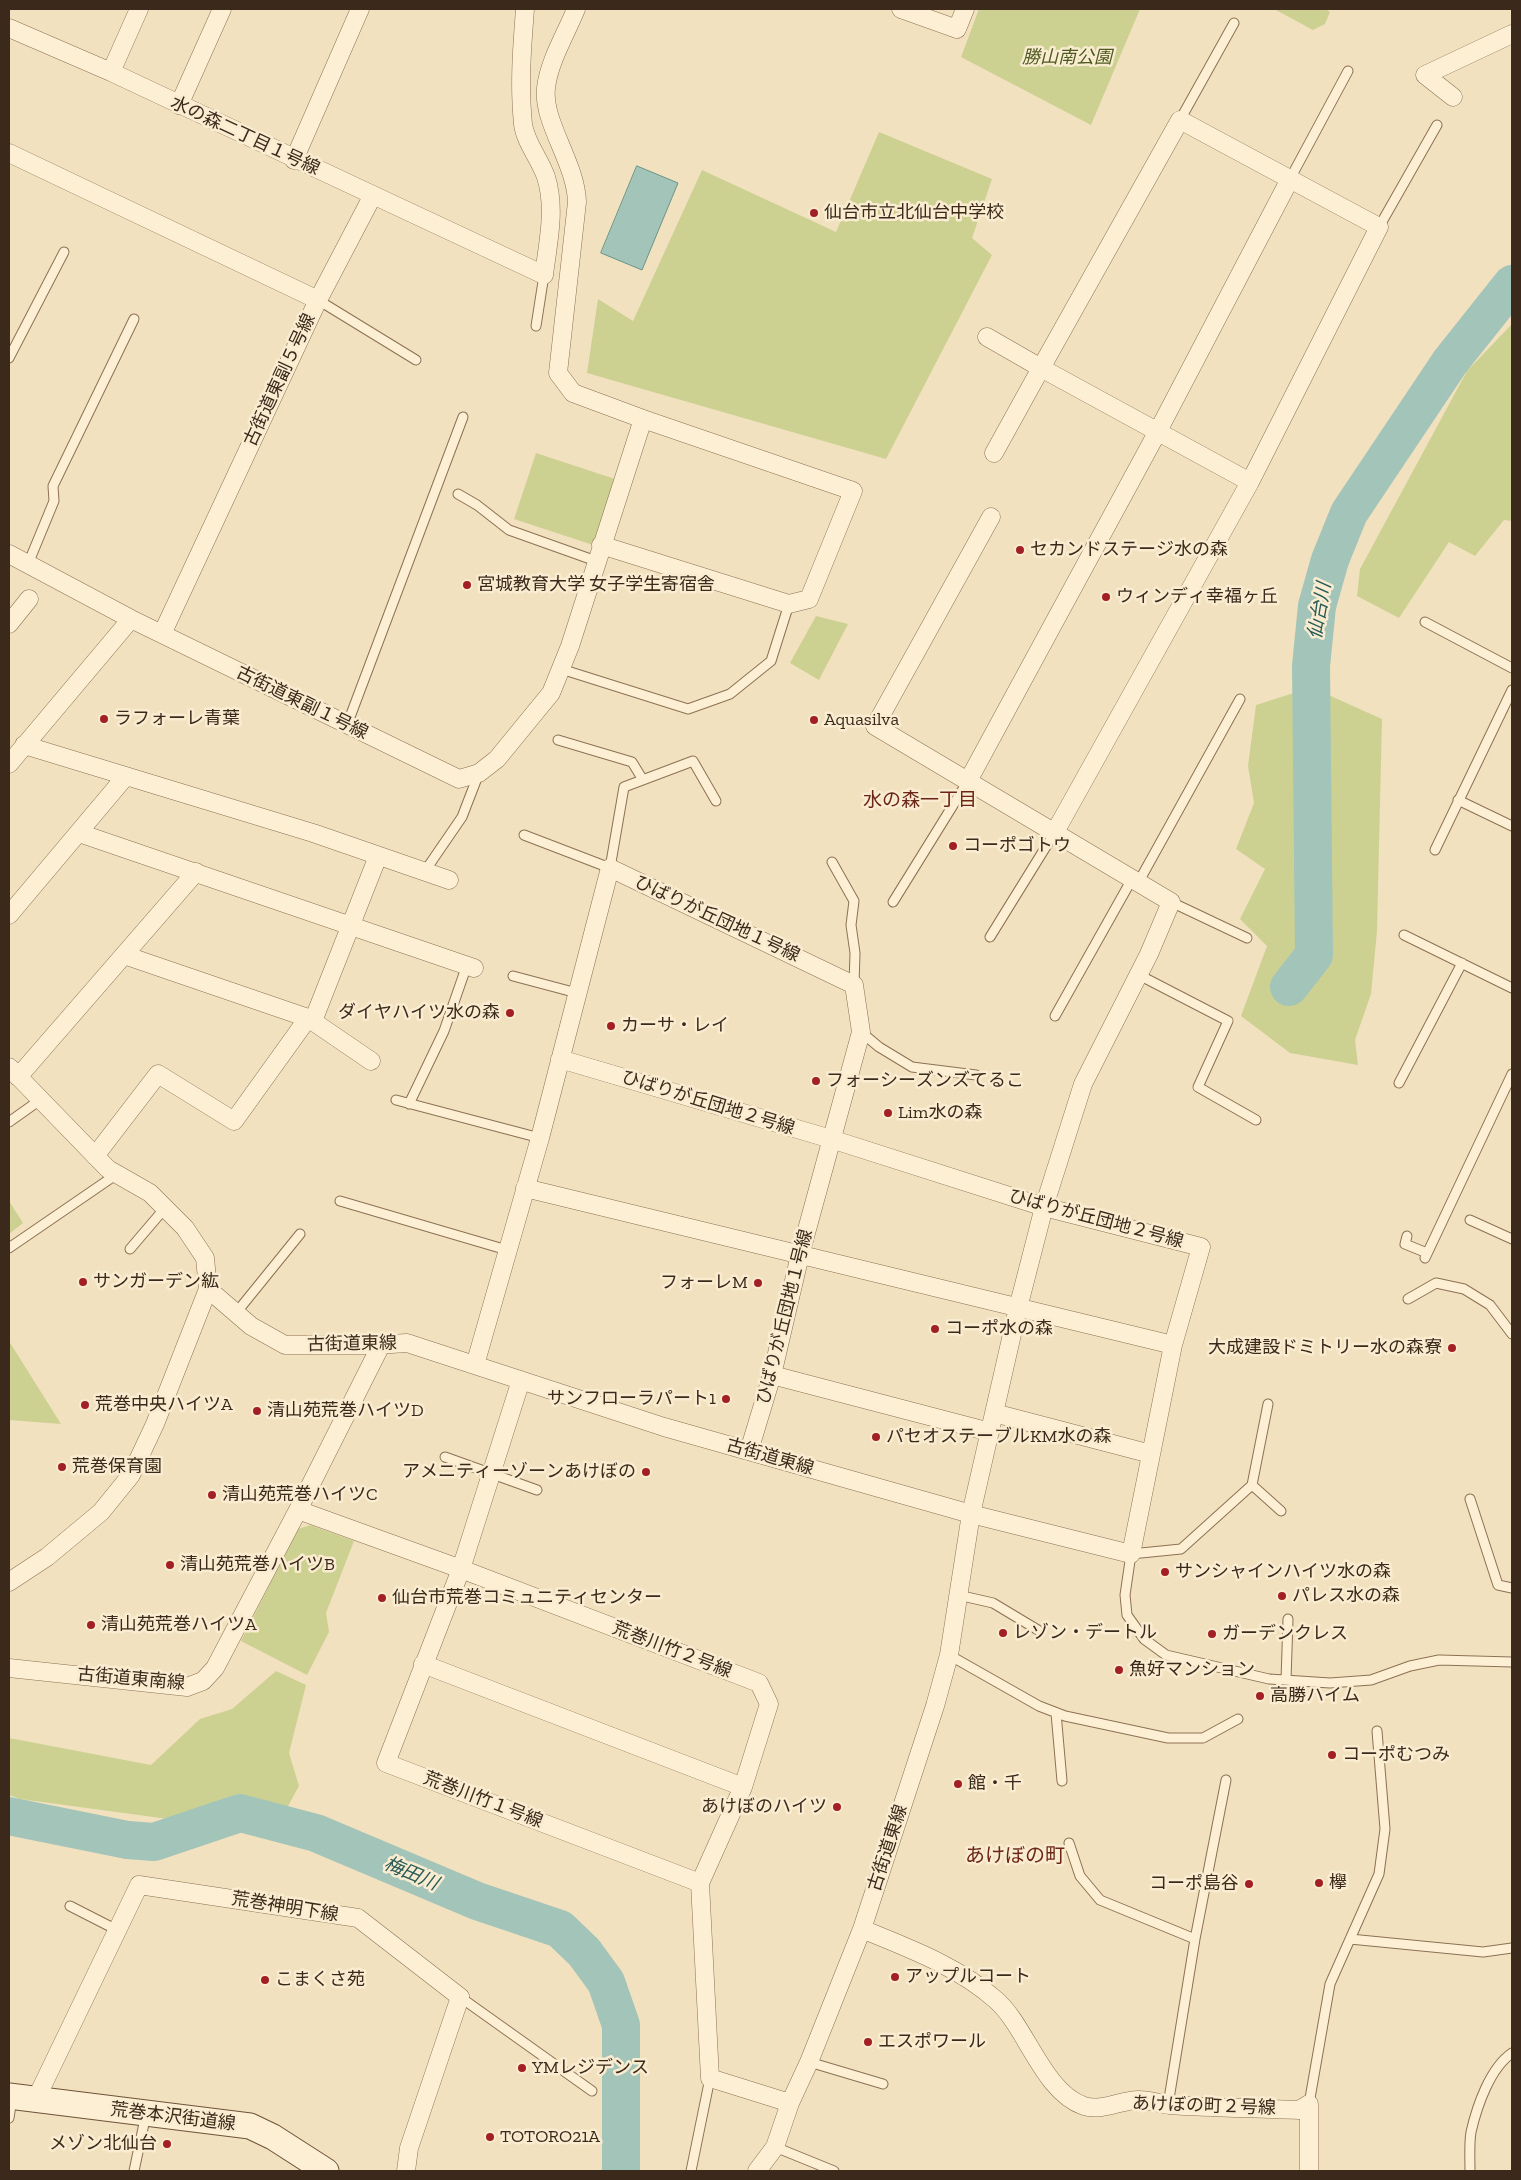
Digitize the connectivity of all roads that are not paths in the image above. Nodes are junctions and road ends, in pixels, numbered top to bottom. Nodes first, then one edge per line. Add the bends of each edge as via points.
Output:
1 (139, 9) edge
2 (222, 9) edge
3 (360, 9) edge
4 (525, 9) edge
5 (576, 9) edge
6 (901, 9) edge
7 (966, 9) edge
8 (1234, 23) dead end
9 (9, 28) edge
10 (1512, 34) edge
11 (1348, 71) dead end
12 (111, 72) junction
13 (1453, 96) dead end
14 (179, 104) junction
15 (1180, 120) junction
16 (1437, 126) dead end
17 (9, 153) edge
18 (294, 160) junction
19 (1290, 179) junction
20 (373, 195) junction
21 (1379, 227) junction
22 (64, 252) dead end
23 (544, 275) junction
24 (318, 300) junction
25 (134, 319) dead end
26 (536, 326) dead end
27 (987, 337) dead end
28 (9, 358) edge
29 (416, 360) dead end
30 (1041, 368) junction
31 (463, 417) dead end
32 (643, 419) junction
33 (1158, 431) junction
34 (994, 453) dead end
35 (1250, 482) junction
36 (458, 494) dead end
37 (991, 517) dead end
38 (599, 553) junction
39 (9, 554) edge
40 (28, 564) junction
41 (30, 599) dead end
42 (789, 604) junction
43 (130, 619) junction
44 (1425, 622) dead end
45 (9, 624) edge
46 (162, 634) junction
47 (1512, 668) edge
48 (561, 669) junction
49 (1512, 690) edge
50 (1240, 699) dead end
51 (347, 725) junction
52 (558, 740) dead end
53 (24, 745) junction
54 (9, 764) edge
55 (479, 773) junction
56 (126, 776) junction
57 (643, 780) junction
58 (968, 781) junction
59 (1458, 800) junction
60 (716, 801) dead end
61 (1512, 826) edge
62 (1055, 832) junction
63 (79, 833) junction
64 (524, 835) dead end
65 (1434, 850) dead end
66 (378, 856) junction
67 (832, 862) dead end
68 (610, 868) junction
69 (425, 871) junction
70 (196, 872) junction
71 (449, 880) dead end
72 (1135, 881) junction
73 (893, 902) dead end
74 (1171, 902) junction
75 (9, 915) edge
76 (351, 925) junction
77 (1404, 936) dead end
78 (990, 937) dead end
79 (1247, 938) dead end
80 (124, 955) junction
81 (1462, 963) junction
82 (471, 967) joint
83 (1139, 974) junction
84 (514, 976) dead end
85 (854, 985) junction
86 (1512, 988) edge
87 (577, 993) junction
88 (1055, 1016) dead end
89 (310, 1019) junction
90 (861, 1032) junction
91 (560, 1059) junction
92 (371, 1061) dead end
93 (13, 1072) edge
94 (1512, 1074) edge
95 (976, 1075) dead end
96 (1399, 1083) dead end
97 (40, 1100) junction
98 (396, 1100) dead end
99 (409, 1104) junction
100 (1256, 1120) dead end
101 (9, 1122) edge
102 (540, 1138) junction
103 (831, 1139) junction
104 (95, 1156) junction
105 (117, 1174) junction
106 (525, 1188) junction
107 (340, 1201) dead end
108 (1044, 1207) junction
109 (165, 1208) junction
110 (1470, 1220) dead end
111 (300, 1234) dead end
112 (1407, 1236) dead end
113 (1512, 1239) edge
114 (9, 1248) edge
115 (130, 1249) dead end
116 (508, 1250) junction
117 (800, 1255) junction
118 (208, 1288) junction
119 (1408, 1299) dead end
120 (1018, 1308) junction
121 (236, 1313) junction
122 (1512, 1334) edge
123 (381, 1345) junction
124 (1173, 1345) junction
125 (475, 1365) junction
126 (772, 1375) junction
127 (521, 1380) junction
128 (1268, 1404) dead end
129 (994, 1413) junction
130 (990, 1432) junction
131 (750, 1451) junction
132 (1151, 1454) junction
133 (445, 1457) dead end
134 (492, 1473) junction
135 (1252, 1485) junction
136 (537, 1490) dead end
137 (1470, 1499) dead end
138 (298, 1510) junction
139 (1281, 1510) dead end
140 (971, 1514) junction
141 (1131, 1554) junction
142 (461, 1569) junction
143 (9, 1582) edge
144 (1512, 1588) edge
145 (958, 1594) junction
146 (1288, 1619) dead end
147 (1038, 1630) dead end
148 (949, 1655) junction
149 (1512, 1662) edge
150 (423, 1664) junction
151 (9, 1668) edge
152 (1286, 1680) junction
153 (1056, 1713) junction
154 (1238, 1719) dead end
155 (1377, 1731) dead end
156 (1226, 1780) dead end
157 (1062, 1781) dead end
158 (743, 1787) junction
159 (1069, 1843) dead end
160 (700, 1883) junction
161 (70, 1906) dead end
162 (862, 1929) junction
163 (117, 1930) junction
164 (1195, 1939) junction
165 (1350, 1939) junction
166 (1512, 1948) edge
167 (460, 1997) junction
168 (1512, 2053) edge
169 (809, 2062) junction
170 (710, 2078) junction
171 (883, 2084) dead end
172 (592, 2091) dead end
173 (16, 2102) edge
174 (790, 2103) junction
175 (1309, 2104) junction
176 (1168, 2105) junction
177 (146, 2114) junction
178 (775, 2147) junction
179 (134, 2171) edge
180 (326, 2171) edge
181 (406, 2171) edge
182 (691, 2171) edge
183 (757, 2171) edge
184 (834, 2171) edge
185 (1309, 2171) edge
186 (1470, 2171) edge

1 - 12 street
2 - 14 street
3 - 18 street
4 - 23 street via 520,62 523,124 546,177 552,226
5 - 32 street via 546,88 551,118 577,187 578,202 558,373 573,393
6 - 7 street via 957,29
8 - 15 lane
9 - 12 street, 水の森二丁目１号線
10 - 13 street via 1425,75
11 - 19 lane
12 - 14 street, 水の森二丁目１号線
14 - 18 street, 水の森二丁目１号線
15 - 19 street
15 - 30 street
16 - 21 lane
17 - 24 street, 古街道東副５号線
18 - 20 street, 水の森二丁目１号線
19 - 21 street
19 - 33 street
20 - 23 street, 水の森二丁目１号線
20 - 24 street
21 - 35 street
22 - 28 lane
23 - 26 lane
24 - 29 lane
24 - 46 street, 古街道東副５号線
25 - 40 lane via 53,486 54,501
27 - 30 street
30 - 33 street
30 - 34 street
31 - 51 lane
32 - 38 street, 古街道東副１号線
32 - 42 street via 853,491 809,599
33 - 35 street
33 - 58 street
35 - 62 street
36 - 38 lane via 509,530
37 - 58 street via 875,726
38 - 42 street
38 - 48 street, 古街道東副１号線
39 - 40 street, 古街道東副１号線
40 - 43 street, 古街道東副１号線
41 - 45 street
42 - 48 lane via 771,661 730,694 688,709
43 - 46 street, 古街道東副１号線
43 - 53 street
44 - 47 lane
46 - 51 street, 古街道東副１号線
48 - 55 street, 古街道東副１号線 via 551,692 497,759
49 - 59 lane
50 - 72 lane
51 - 55 street, 古街道東副１号線 via 459,779
52 - 57 lane via 632,762
53 - 54 street
53 - 56 street
55 - 69 lane via 462,817
56 - 63 street
56 - 66 street
57 - 60 lane via 693,761
57 - 68 lane via 624,787
58 - 62 street
58 - 73 lane
59 - 61 lane
59 - 65 lane
62 - 72 street
62 - 78 lane
63 - 70 street
63 - 75 street
64 - 68 lane
66 - 69 street
66 - 76 street
67 - 85 lane via 854,901 851,925 855,953
68 - 85 street, ひばりが丘団地１号線
68 - 87 street, ひばりが丘団地１号線
69 - 71 street
70 - 76 street
70 - 80 street
72 - 74 street
72 - 88 lane
74 - 79 lane
74 - 83 street
76 - 82 street
76 - 89 street
77 - 81 lane
80 - 89 street
80 - 93 street
81 - 86 lane
81 - 96 lane
82 - 99 lane
83 - 100 lane via 1228,1021 1198,1087
83 - 108 street via 1083,1084
84 - 87 lane
85 - 90 street, ひばりが丘団地１号線
87 - 91 street, ひばりが丘団地１号線
89 - 92 street
89 - 104 street via 234,1121 158,1074
90 - 95 lane via 912,1067
90 - 103 street, ひばりが丘団地１号線
91 - 102 street, ひばりが丘団地１号線
91 - 103 street, ひばりが丘団地２号線
93 - 97 street
94 - 112 lane via 1426,1255 1405,1244
97 - 101 lane
97 - 104 street
98 - 99 lane
99 - 102 lane
102 - 106 street, ひばりが丘団地１号線
103 - 108 street, ひばりが丘団地２号線
103 - 117 street, ひばりが丘団地１号線
104 - 105 street
105 - 109 street via 150,1193
105 - 114 lane
106 - 116 street, ひばりが丘団地１号線
106 - 117 street
107 - 116 lane
108 - 120 street
108 - 124 street, ひばりが丘団地２号線 via 1201,1247
109 - 115 lane
109 - 118 street via 185,1228 205,1258
110 - 113 lane
111 - 121 lane
116 - 125 street, ひばりが丘団地１号線
117 - 120 street
117 - 126 street, ひばりが丘団地１号線
118 - 121 street, 古街道東線
118 - 143 street via 155,1424 131,1475 101,1512 47,1557
119 - 122 lane via 1436,1283 1464,1288 1490,1305
120 - 124 street
120 - 129 street
121 - 123 street, 古街道東線 via 251,1326 285,1345
123 - 125 street, 古街道東線 via 408,1343
123 - 138 street, 古街道東南線
124 - 132 street, ひばりが丘団地２号線
125 - 127 street, 古街道東線
126 - 130 street
126 - 131 street, ひばりが丘団地１号線
127 - 131 street, 古街道東線 via 664,1427
127 - 134 street, 荒巻川竹１号線
128 - 135 lane
129 - 130 street
129 - 132 street
130 - 140 street
131 - 140 street, 古街道東線
132 - 141 street, ひばりが丘団地２号線
133 - 134 lane
134 - 136 lane
134 - 142 street, 荒巻川竹１号線
135 - 139 lane
135 - 141 lane via 1181,1549
137 - 144 lane via 1498,1586
138 - 142 street, 荒巻川竹２号線
138 - 151 street, 古街道東南線 via 215,1668 203,1681 187,1687
140 - 141 street
140 - 145 street, 古街道東線
141 - 152 lane via 1125,1594 1127,1615 1144,1639 1166,1655
142 - 150 street, 荒巻川竹１号線
142 - 158 street, 荒巻川竹２号線 via 758,1683 769,1704
145 - 147 lane via 993,1603
145 - 148 street, 古街道東線
146 - 152 lane
148 - 153 lane
148 - 162 street, 古街道東線
149 - 152 lane via 1439,1660 1371,1680 1330,1683
150 - 158 street
150 - 160 street, 荒巻川竹１号線 via 386,1763
153 - 154 lane via 1168,1738 1203,1738
153 - 157 lane
155 - 165 lane via 1385,1830 1379,1874
156 - 164 lane
158 - 160 street, 荒巻川竹２号線
159 - 164 lane via 1080,1876 1100,1900
160 - 170 street
161 - 163 lane
162 - 169 street, 古街道東線
162 - 176 street, あけぼの町２号線 via 950,1968 996,2000 1042,2069 1069,2098 1085,2107 1139,2100
163 - 167 street, 荒巻神明下線 via 139,1885 358,1918
163 - 173 street, 荒巻神明下線
164 - 176 lane
165 - 166 lane via 1483,1952
165 - 175 lane via 1330,1984
167 - 172 lane
167 - 181 street via 409,2148
168 - 186 lane via 1501,2060 1484,2094 1471,2133
169 - 171 lane
169 - 174 street, 古街道東線
170 - 174 street
170 - 182 lane
173 - 177 street, 荒巻本沢街道線
174 - 178 street, 古街道東線
175 - 176 street, あけぼの町２号線 via 1299,2110
175 - 185 street
177 - 179 lane
177 - 180 street, 荒巻本沢街道線 via 250,2126
178 - 183 street, 古街道東線
178 - 184 lane

